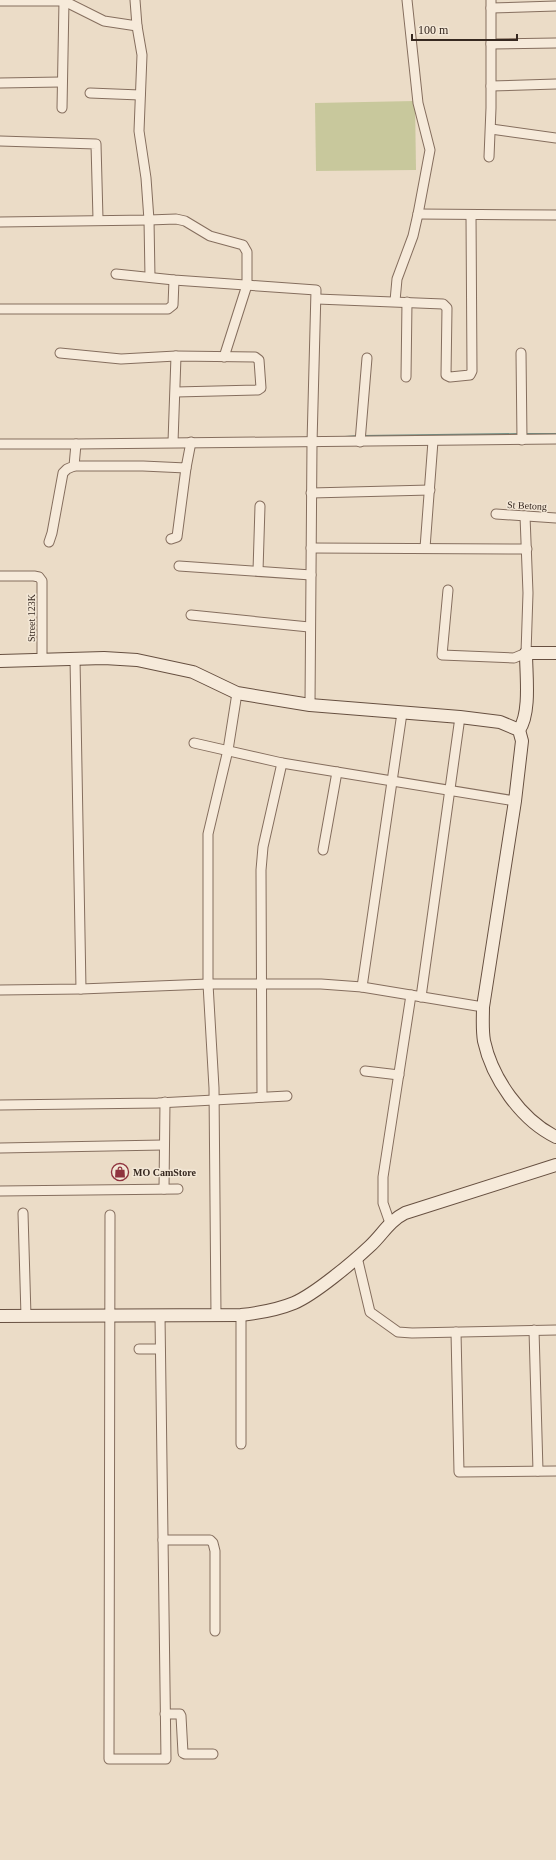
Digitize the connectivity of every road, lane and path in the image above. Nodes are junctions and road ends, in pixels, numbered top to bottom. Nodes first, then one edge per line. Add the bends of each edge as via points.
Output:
1 (135, 0) edge
2 (407, 0) edge
3 (0, 1) edge
4 (64, 1) junction
5 (491, 4) edge
6 (556, 6) edge
7 (137, 26) junction
8 (556, 43) edge
9 (491, 44) junction
10 (61, 82) junction
11 (0, 83) edge
12 (556, 84) edge
13 (492, 86) junction
14 (90, 92) dead end
15 (140, 95) junction
16 (62, 108) dead end
17 (491, 129) junction
18 (556, 138) edge
19 (0, 141) edge
20 (489, 157) dead end
21 (418, 214) junction
22 (471, 215) junction
23 (556, 215) edge
24 (98, 220) junction
25 (149, 220) junction
26 (0, 222) edge
27 (116, 274) dead end
28 (150, 277) junction
29 (174, 280) junction
30 (247, 285) junction
31 (317, 299) junction
32 (395, 301) junction
33 (407, 302) junction
34 (0, 309) edge
35 (60, 353) dead end
36 (521, 354) dead end
37 (176, 356) junction
38 (224, 357) junction
39 (367, 358) dead end
40 (406, 377) dead end
41 (176, 392) junction
42 (522, 435) junction
43 (360, 438) junction
44 (556, 439) edge
45 (434, 441) junction
46 (173, 442) junction
47 (191, 442) junction
48 (312, 442) junction
49 (76, 444) junction
50 (0, 446) edge
51 (74, 466) junction
52 (186, 468) junction
53 (430, 490) junction
54 (311, 493) junction
55 (260, 506) dead end
56 (496, 514) dead end
57 (525, 516) junction
58 (556, 518) edge
59 (171, 539) dead end
60 (49, 542) dead end
61 (311, 548) junction
62 (425, 548) junction
63 (527, 549) junction
64 (179, 566) dead end
65 (258, 571) junction
66 (311, 575) junction
67 (0, 576) edge
68 (448, 590) dead end
69 (191, 615) dead end
70 (309, 627) junction
71 (526, 653) junction
72 (556, 653) edge
73 (0, 660) edge
74 (42, 660) junction
75 (76, 660) junction
76 (237, 693) junction
77 (310, 705) junction
78 (402, 713) junction
79 (460, 717) junction
80 (519, 730) junction
81 (194, 743) dead end
82 (228, 750) junction
83 (282, 763) junction
84 (337, 772) junction
85 (391, 781) junction
86 (450, 791) junction
87 (515, 801) junction
88 (323, 850) dead end
89 (208, 984) junction
90 (261, 984) junction
91 (362, 987) junction
92 (81, 989) junction
93 (0, 990) edge
94 (411, 995) junction
95 (421, 997) junction
96 (483, 1007) junction
97 (365, 1072) dead end
98 (400, 1075) junction
99 (287, 1096) dead end
100 (262, 1097) junction
101 (214, 1099) junction
102 (165, 1102) junction
103 (0, 1105) edge
104 (556, 1137) edge
105 (163, 1144) junction
106 (0, 1148) edge
107 (556, 1165) edge
108 (164, 1189) junction
109 (178, 1189) dead end
110 (0, 1191) edge
111 (23, 1213) dead end
112 (110, 1215) dead end
113 (390, 1223) junction
114 (357, 1257) junction
115 (216, 1315) junction
116 (241, 1315) junction
117 (0, 1316) edge
118 (26, 1316) junction
119 (109, 1316) junction
120 (160, 1316) junction
121 (534, 1330) junction
122 (556, 1330) edge
123 (456, 1332) junction
124 (139, 1349) dead end
125 (160, 1349) junction
126 (241, 1444) dead end
127 (538, 1471) junction
128 (556, 1471) edge
129 (163, 1540) junction
130 (214, 1632) dead end
131 (165, 1714) junction
132 (213, 1754) dead end

1 - 7 street
2 - 21 street via 418,103 430,150
3 - 4 street
4 - 7 street via 104,21
4 - 10 street
5 - 6 street
5 - 9 street
7 - 15 street via 142,55
8 - 9 street
9 - 13 street
10 - 11 street
10 - 16 street
12 - 13 street
13 - 17 street
14 - 15 street
15 - 25 street via 139,131
17 - 18 street
17 - 20 street
19 - 24 street via 96,144
21 - 22 street
21 - 32 street via 398,279
22 - 23 street
22 - 33 street via 470,375 446,375 446,305
24 - 25 street
24 - 26 street
25 - 28 street
25 - 30 street via 176,218 210,236 243,245 247,252
27 - 28 street
28 - 29 street
29 - 30 street
29 - 34 street via 173,305 168,308
30 - 31 street via 316,290
30 - 38 street
31 - 32 street
31 - 48 street
32 - 33 street
33 - 40 street
35 - 37 street via 121,359
36 - 42 street
37 - 38 street
37 - 41 street
38 - 41 street via 255,357 259,360 261,388
39 - 43 street
41 - 46 street
42 - 44 street
42 - 45 street
43 - 45 street
43 - 48 street
45 - 53 street
46 - 47 street
46 - 49 street
47 - 48 street
47 - 52 street
48 - 54 street
49 - 50 street
49 - 51 street
51 - 52 street
51 - 60 street via 63,473
52 - 59 street via 177,537
53 - 54 street
53 - 62 street
54 - 61 street
55 - 65 street
56 - 57 street, St Betong
57 - 58 street, St Betong
57 - 63 street
61 - 62 street
61 - 66 street
62 - 63 street
63 - 71 street
64 - 65 street
65 - 66 street
66 - 70 street
67 - 74 street, Street 123K via 34,576 42,581
68 - 71 street via 442,655 514,658
69 - 70 street
70 - 77 street
71 - 72 street
71 - 80 street via 526,704 524,724
73 - 74 street
74 - 75 street
75 - 76 street via 137,660 193,672
75 - 92 street
76 - 77 street
76 - 82 street
77 - 78 street
78 - 79 street
78 - 85 street
79 - 80 street via 500,722
79 - 86 street
80 - 87 street via 522,741
81 - 82 street
82 - 83 street
82 - 89 street via 208,834
83 - 84 street
83 - 90 street via 263,847
84 - 85 street
84 - 88 street
85 - 86 street
85 - 91 street
86 - 87 street
86 - 95 street
87 - 96 street
89 - 90 street
89 - 92 street
89 - 101 street
90 - 91 street
90 - 100 street
91 - 94 street
92 - 93 street
94 - 95 street
94 - 98 street
95 - 96 street
96 - 104 street via 484,1041 500,1080 527,1116 540,1128
97 - 98 street
98 - 113 street via 383,1177 383,1203
99 - 100 street
100 - 101 street
101 - 102 street
101 - 115 street
102 - 103 street
102 - 105 street
105 - 106 street
105 - 108 street
107 - 113 street via 405,1213
108 - 109 street
108 - 110 street
111 - 118 street
112 - 119 street
113 - 114 street
114 - 116 street via 314,1291 294,1303 264,1313
114 - 123 street via 370,1312 398,1332
115 - 116 street
115 - 120 street
116 - 126 street
117 - 118 street
118 - 119 street
119 - 120 street
119 - 131 street via 109,1759 166,1759
120 - 125 street
121 - 122 street
121 - 123 street
121 - 127 street
123 - 127 street via 459,1472
124 - 125 street
125 - 129 street
127 - 128 street
129 - 130 street via 210,1540 213,1543
129 - 131 street
131 - 132 street via 180,1714 185,1754

